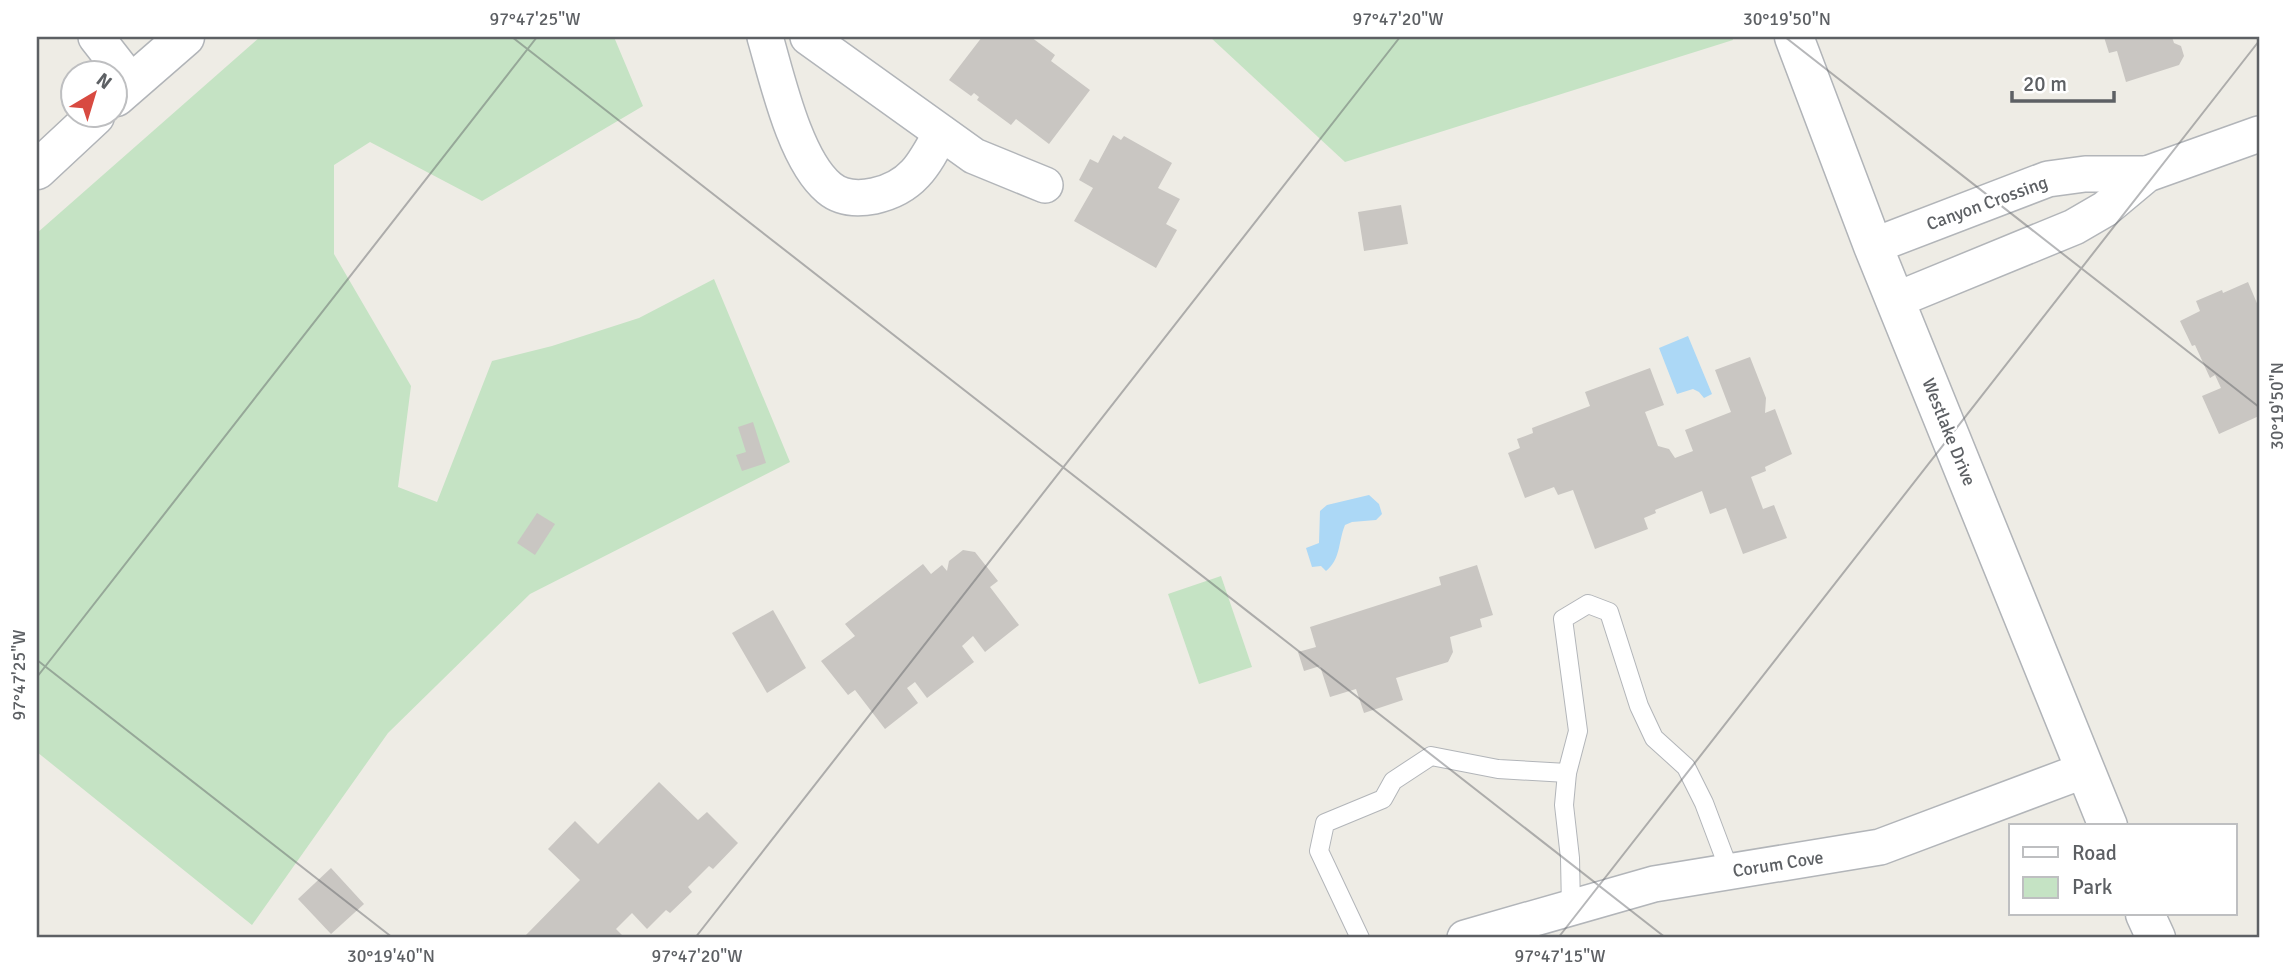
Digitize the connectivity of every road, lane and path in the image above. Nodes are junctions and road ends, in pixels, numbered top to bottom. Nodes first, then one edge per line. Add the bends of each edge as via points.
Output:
1 (96, 37) edge
2 (185, 37) edge
3 (765, 37) edge
4 (808, 37) edge
5 (1794, 37) edge
6 (108, 60) edge
7 (130, 83) edge
8 (80, 130) edge
9 (941, 133) junction
10 (2259, 134) edge
11 (37, 170) edge
12 (2147, 174) junction
13 (1045, 185) dead end
14 (1873, 246) junction
15 (1896, 300) junction
16 (2085, 770) junction
17 (1567, 773) junction
18 (2107, 824) edge
19 (1730, 872) junction
20 (1571, 908) junction
21 (2146, 916) edge
22 (1360, 938) edge
23 (1465, 938) edge
24 (2156, 938) edge

1 - 6 street
2 - 7 street
3 - 9 street via 796,136 829,188 848,197 890,192 916,173
4 - 9 street
5 - 14 street, Westlake Drive
8 - 11 street
9 - 13 street via 974,156
10 - 12 street, Canyon Crossing
12 - 14 street, Canyon Crossing via 2048,179
12 - 15 street, Canyon Crossing via 2105,209 2074,227
14 - 15 street, Westlake Drive
15 - 16 street, Westlake Drive
16 - 18 street, Westlake Drive
16 - 19 street, Corum Cove via 1880,847
17 - 19 lane via 1578,731 1563,619 1588,604 1609,612 1639,706 1654,738 1686,767
17 - 20 lane via 1563,805
17 - 22 lane via 1498,769 1431,756 1393,781 1382,799 1325,823 1318,851
19 - 20 street, Corum Cove via 1654,884
20 - 23 street, Corum Cove
21 - 24 street

